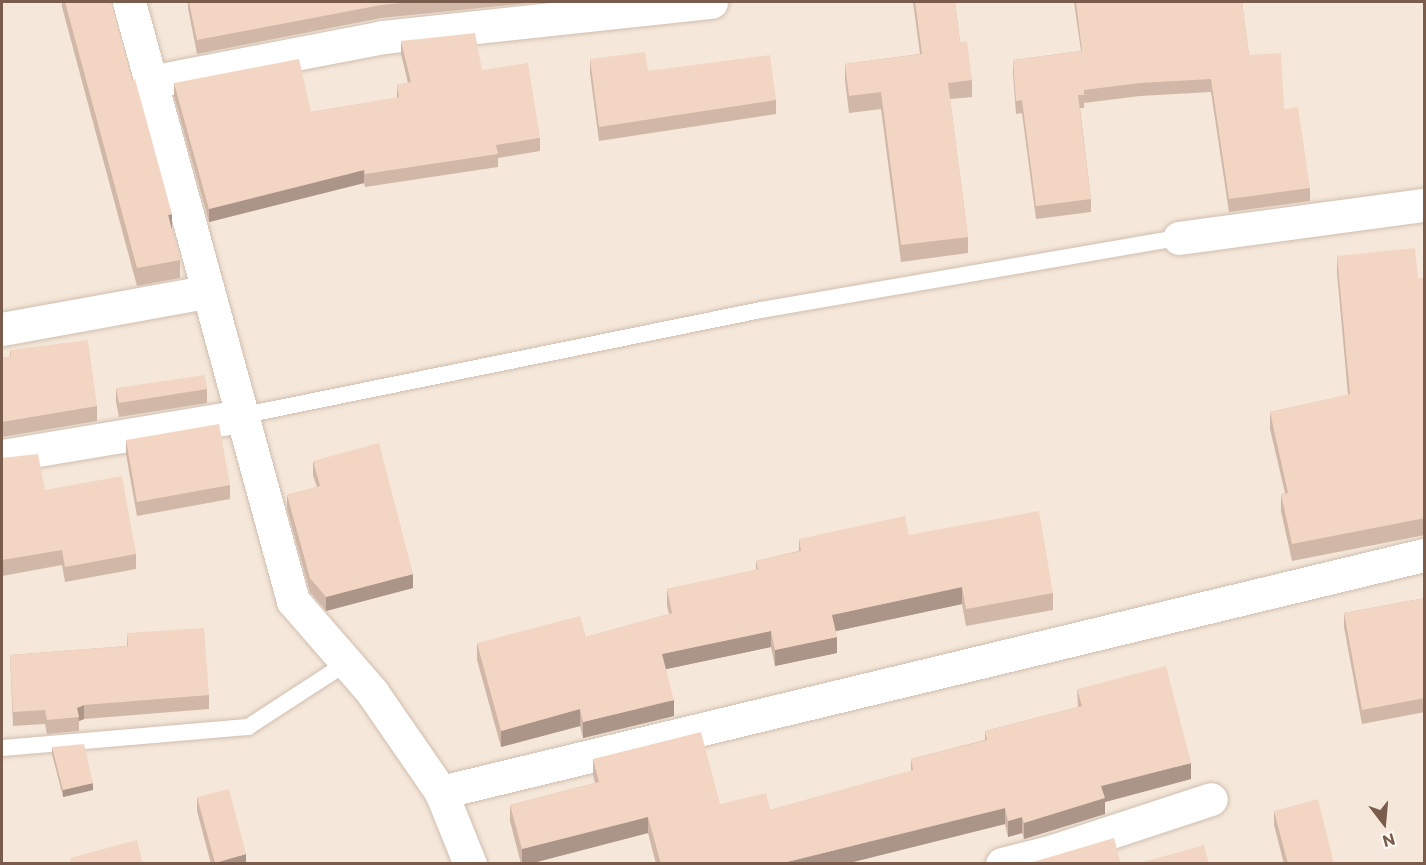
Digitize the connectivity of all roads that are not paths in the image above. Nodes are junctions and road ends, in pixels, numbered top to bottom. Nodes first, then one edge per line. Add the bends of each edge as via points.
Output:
1 (129, 2) edge
2 (711, 2) edge
3 (150, 82) junction
4 (1425, 205) edge
5 (1179, 238) joint
6 (206, 292) junction
7 (2, 329) edge
8 (240, 416) junction
9 (2, 456) edge
10 (1425, 555) edge
11 (348, 662) junction
12 (2, 748) edge
13 (441, 792) junction
14 (1211, 799) dead end
15 (470, 864) edge
16 (1002, 864) edge

1 - 3 street
2 - 3 street via 383,37
3 - 6 street
4 - 5 street
5 - 8 lane via 761,310
6 - 7 street
6 - 8 street
8 - 9 street
8 - 11 street via 293,601
10 - 13 street
11 - 12 lane via 248,727
11 - 13 street
13 - 15 street
14 - 16 street

